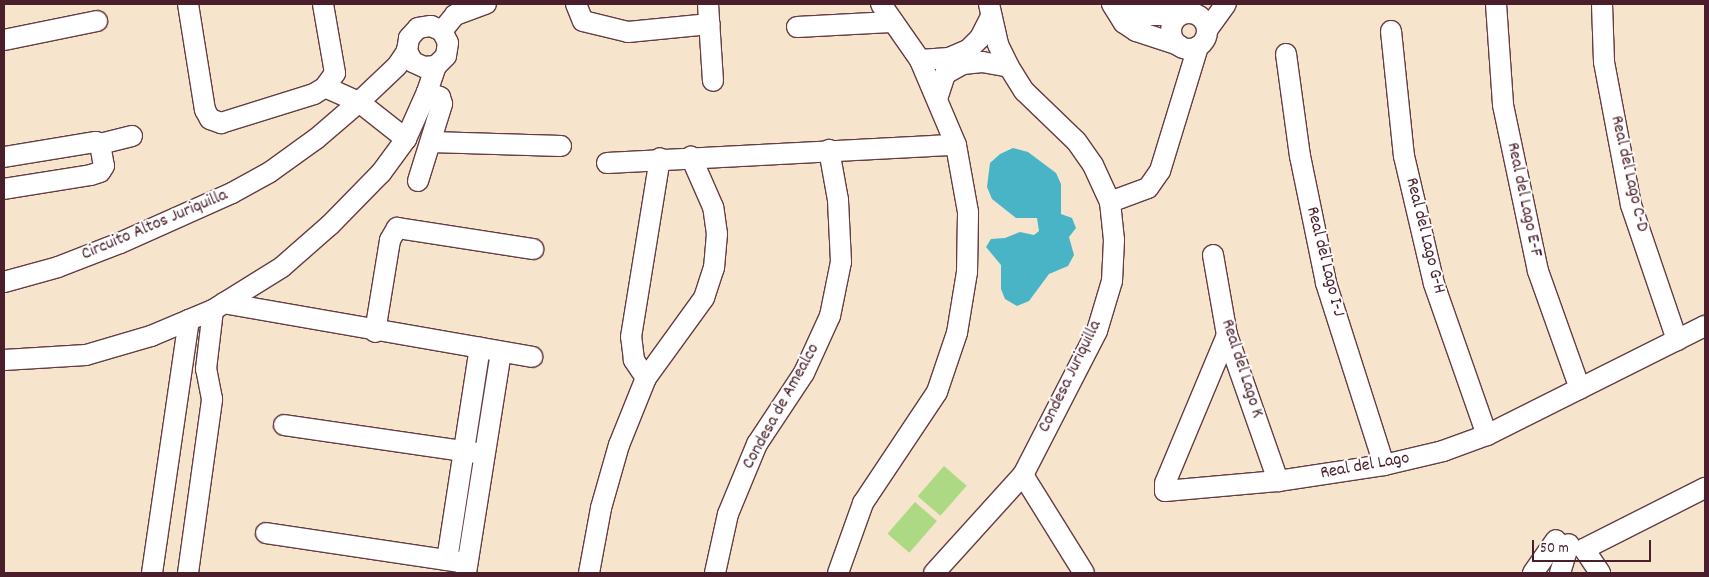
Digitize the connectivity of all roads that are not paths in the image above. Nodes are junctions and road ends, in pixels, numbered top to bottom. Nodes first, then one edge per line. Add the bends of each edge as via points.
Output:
1 (188, 4) edge
2 (323, 4) edge
3 (486, 4) edge
4 (576, 4) edge
5 (708, 4) edge
6 (882, 4) edge
7 (1226, 4) edge
8 (1496, 4) edge
9 (1602, 4) edge
10 (1113, 5) edge
11 (466, 6) edge
12 (990, 10) edge
13 (1193, 10) edge
14 (96, 21) dead end
15 (891, 22) junction
16 (710, 24) junction
17 (797, 27) dead end
18 (442, 31) junction
19 (1391, 31) dead end
20 (4, 40) edge
21 (1195, 41) junction
22 (407, 51) junction
23 (1286, 54) dead end
24 (920, 60) junction
25 (436, 66) junction
26 (1009, 67) junction
27 (713, 81) dead end
28 (325, 87) junction
29 (428, 92) junction
30 (938, 96) junction
31 (359, 102) junction
32 (132, 136) dead end
33 (406, 139) junction
34 (430, 142) junction
35 (100, 144) junction
36 (956, 145) junction
37 (562, 146) dead end
38 (829, 150) junction
39 (4, 157) edge
40 (691, 157) junction
41 (660, 158) junction
42 (607, 163) dead end
43 (418, 181) dead end
44 (4, 189) edge
45 (1110, 202) junction
46 (533, 250) dead end
47 (1213, 255) dead end
48 (4, 282) edge
49 (219, 306) junction
50 (190, 320) junction
51 (1705, 326) edge
52 (375, 332) junction
53 (1227, 335) junction
54 (1677, 340) junction
55 (480, 348) junction
56 (501, 352) junction
57 (532, 357) dead end
58 (4, 360) edge
59 (646, 378) junction
60 (1580, 389) junction
61 (178, 393) junction
62 (212, 399) junction
63 (284, 426) dead end
64 (1487, 436) junction
65 (463, 451) junction
66 (485, 455) junction
67 (1384, 466) junction
68 (1023, 475) junction
69 (1278, 481) junction
70 (1705, 488) edge
71 (266, 533) dead end
72 (1565, 543) junction
73 (447, 560) junction
74 (467, 569) edge
75 (152, 573) edge
76 (188, 573) edge
77 (589, 573) edge
78 (715, 573) edge
79 (838, 573) edge
80 (934, 573) edge
81 (1084, 573) edge
82 (1533, 573) edge
83 (1560, 573) edge
84 (1600, 573) edge

1 - 28 street via 205,110 210,119 221,123 314,94
2 - 28 street via 335,73
3 - 11 street
4 - 16 street via 583,21 628,32
5 - 16 street
6 - 15 street
7 - 21 street
8 - 60 street, Real del Lago E-F via 1503,106 1536,261
9 - 54 street, Real del Lago C-D via 1604,62 1631,205
10 - 13 street via 1134,15
10 - 21 street via 1124,23 1136,31
11 - 18 street
12 - 24 street via 980,38 968,50 948,58
12 - 26 street, Condesa Juriquilla via 998,44
13 - 21 street via 1200,16
13 - 21 street via 1172,30
14 - 20 street
15 - 17 street
15 - 24 street
16 - 27 street
18 - 22 street via 431,26 418,28 409,38
18 - 25 street via 448,43 446,56
19 - 64 street, Real del Lago G-H via 1408,174 1434,284
21 - 45 street via 1160,171 1148,188
22 - 25 street via 413,62 424,67
22 - 31 street, Circuito Altos Juriquilla via 397,66
23 - 67 street, Real del Lago I-J via 1300,156 1326,283
24 - 30 street
25 - 29 street
26 - 30 street via 982,62 962,64 945,74
26 - 45 street, Condesa Juriquilla via 1024,91 1076,141 1093,165
28 - 31 street
29 - 33 street
29 - 34 street via 440,97 442,104
30 - 36 street
31 - 33 street
31 - 48 street, Circuito Altos Juriquilla via 293,156 232,193 111,247 58,267
32 - 35 street
33 - 49 street via 381,173 330,225 282,267
34 - 37 street
34 - 43 street
35 - 39 street via 87,142
35 - 44 street via 104,166 100,172
36 - 38 street
36 - 79 street via 968,212 967,272 957,333 937,392 863,503
38 - 40 street
38 - 78 street, Condesa de Amealco via 838,200 841,262 830,316 804,373 757,444 728,514
40 - 41 street
40 - 59 street via 713,207 717,234 714,268 704,298
41 - 42 street
41 - 59 street via 631,337 634,360
45 - 68 street, Condesa Juriquilla via 1114,240 1112,281 1097,331
46 - 52 street via 397,228 390,240
47 - 53 street, Real del Lago K
49 - 50 street
49 - 52 street
49 - 62 street via 206,368
50 - 58 street via 151,336 86,355
50 - 61 street
51 - 54 street, Real del Lago
52 - 55 street
53 - 69 street, Real del Lago K
53 - 69 street, Real del Lago via 1165,483 1165,491
54 - 60 street, Real del Lago
55 - 56 street
55 - 65 street
56 - 57 street
56 - 66 street
59 - 77 street via 619,445 600,508
60 - 64 street, Real del Lago
61 - 62 street
61 - 75 street
62 - 76 street
63 - 65 street
64 - 67 street, Real del Lago
65 - 66 street
65 - 73 street
66 - 74 street
67 - 69 street, Real del Lago
68 - 80 street, Condesa Juriquilla
68 - 81 street
70 - 72 street
71 - 73 street
72 - 82 street
72 - 83 street
72 - 84 street
73 - 74 street

